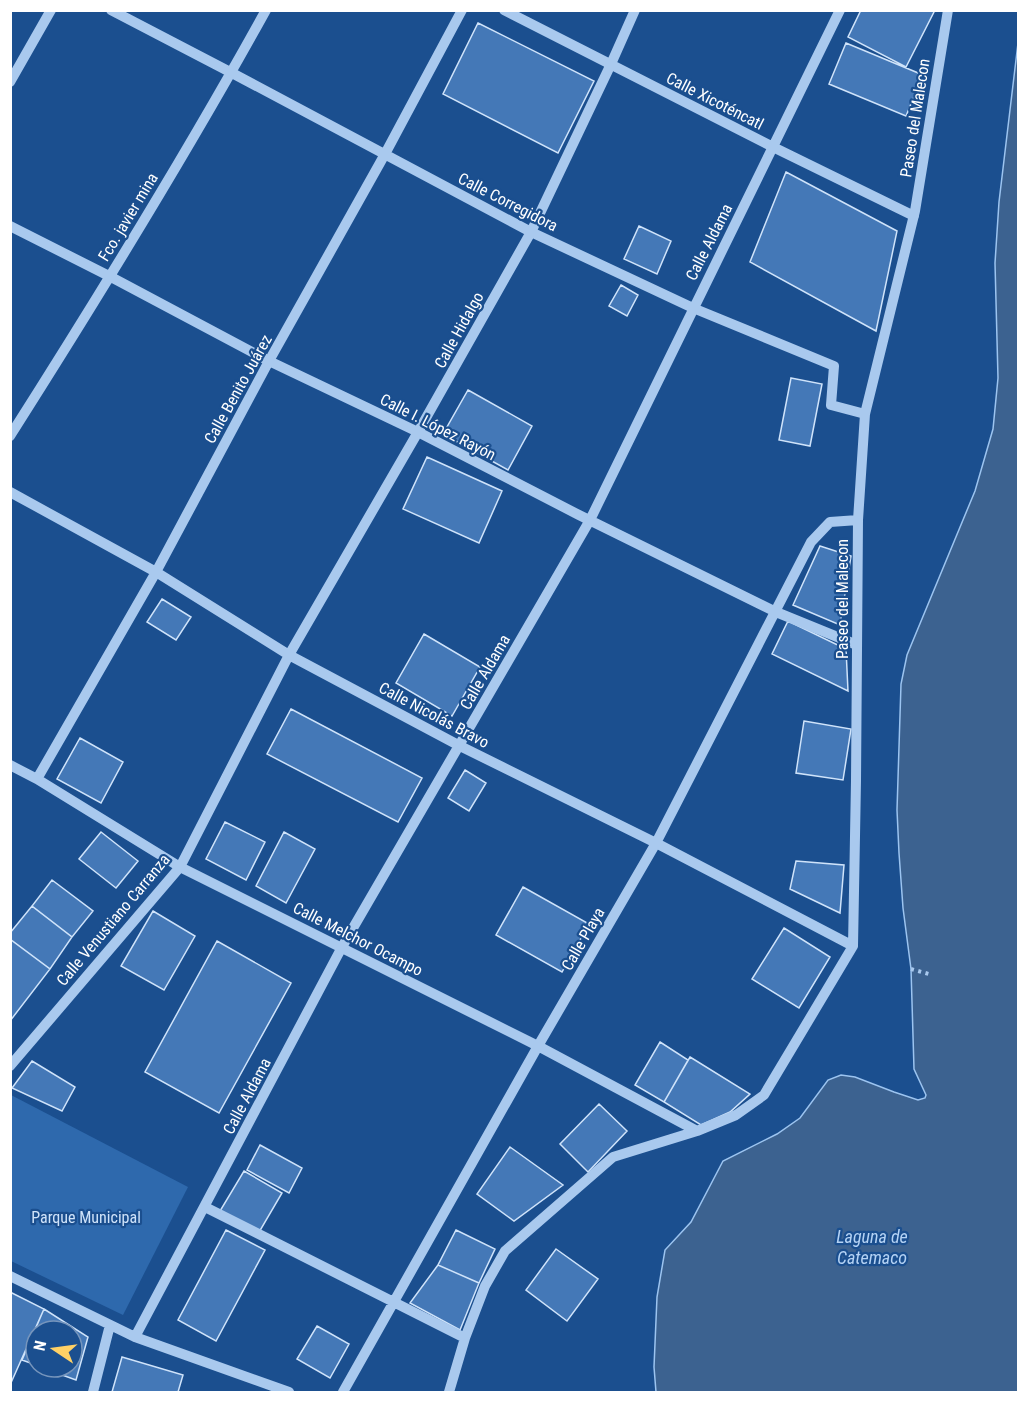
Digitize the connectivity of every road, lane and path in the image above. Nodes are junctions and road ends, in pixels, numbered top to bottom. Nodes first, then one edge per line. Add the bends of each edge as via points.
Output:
1 (51, 10) edge
2 (111, 10) edge
3 (266, 10) edge
4 (462, 10) edge
5 (504, 10) edge
6 (635, 10) edge
7 (840, 10) edge
8 (948, 10) edge
9 (611, 64) junction
10 (232, 73) junction
11 (10, 82) edge
12 (773, 147) junction
13 (385, 154) junction
14 (914, 216) junction
15 (10, 226) edge
16 (531, 232) junction
17 (111, 277) junction
18 (693, 308) junction
19 (269, 361) junction
20 (865, 414) junction
21 (418, 432) junction
22 (10, 435) edge
23 (10, 492) edge
24 (590, 520) junction
25 (858, 520) junction
26 (156, 572) junction
27 (776, 612) junction
28 (857, 645) junction
29 (290, 655) junction
30 (459, 746) junction
31 (10, 765) edge
32 (37, 780) junction
33 (656, 843) junction
34 (180, 867) junction
35 (853, 946) junction
36 (342, 947) junction
37 (911, 969) dead end
38 (929, 974) dead end
39 (538, 1046) junction
40 (10, 1066) edge
41 (697, 1131) junction
42 (205, 1207) junction
43 (10, 1276) edge
44 (394, 1301) junction
45 (110, 1325) junction
46 (135, 1337) junction
47 (465, 1338) junction
48 (93, 1392) edge
49 (289, 1392) edge
50 (343, 1392) edge
51 (449, 1392) edge

1 - 11 street
2 - 10 street, Calle Corregidora
3 - 10 street, Fco. javier mina
4 - 13 street, Calle Benito Juárez
5 - 9 street, Calle Xicoténcatl
6 - 9 street, Calle Hidalgo
7 - 12 street, Calle Aldama
8 - 14 street, Paseo del Malecon
9 - 12 street, Calle Xicoténcatl
9 - 16 street, Calle Hidalgo
10 - 13 street, Calle Corregidora
10 - 17 street, Fco. javier mina
12 - 14 street, Calle Xicoténcatl
12 - 18 street, Calle Aldama
13 - 16 street, Calle Corregidora
13 - 19 street, Calle Benito Juárez
14 - 20 street, Paseo del Malecon
15 - 17 street, Calle I. López Rayón
16 - 18 street, Calle Corregidora
16 - 21 street, Calle Hidalgo
17 - 19 street, Calle I. López Rayón
17 - 22 street, Fco. javier mina
18 - 20 street, Calle Corregidora via 834,366 831,405
18 - 24 street, Calle Aldama
19 - 21 street, Calle I. López Rayón
19 - 26 street, Calle Benito Juárez
20 - 25 street, Paseo del Malecon
21 - 24 street, Calle I. López Rayón
21 - 29 street, Calle Hidalgo
23 - 26 street, Calle Nicolás Bravo
24 - 27 street, Calle I. López Rayón
24 - 30 street, Calle Aldama
25 - 27 street, Calle Playa via 830,522 811,542
25 - 28 street, Paseo del Malecon
26 - 29 street, Calle Nicolás Bravo
26 - 32 street, Calle Benito Juárez
27 - 28 street, Calle I. López Rayón
27 - 33 street, Calle Playa
28 - 35 street, Paseo del Malecon
29 - 30 street, Calle Nicolás Bravo
29 - 34 street, Calle Venustiano Carranza
30 - 33 street, Calle Nicolás Bravo
30 - 36 street, Calle Aldama
31 - 32 street, Calle Melchor Ocampo
32 - 34 street, Calle Melchor Ocampo
33 - 35 street, Calle Nicolás Bravo
33 - 39 street, Calle Playa
34 - 36 street, Calle Melchor Ocampo
34 - 40 street, Calle Venustiano Carranza
35 - 41 street, Paseo del Malecon via 764,1095 736,1115
36 - 39 street, Calle Melchor Ocampo
36 - 42 street, Calle Aldama
37 - 38 path
39 - 41 street, Calle Melchor Ocampo
39 - 44 street, Calle Playa
41 - 47 street, Paseo del Malecon via 613,1157 520,1238 506,1251 486,1286
42 - 44 street
42 - 46 street, Calle Aldama
43 - 45 street
44 - 47 street
44 - 50 street, Calle Playa
45 - 46 street
45 - 48 street
46 - 49 street
47 - 51 street, Paseo del Malecon

